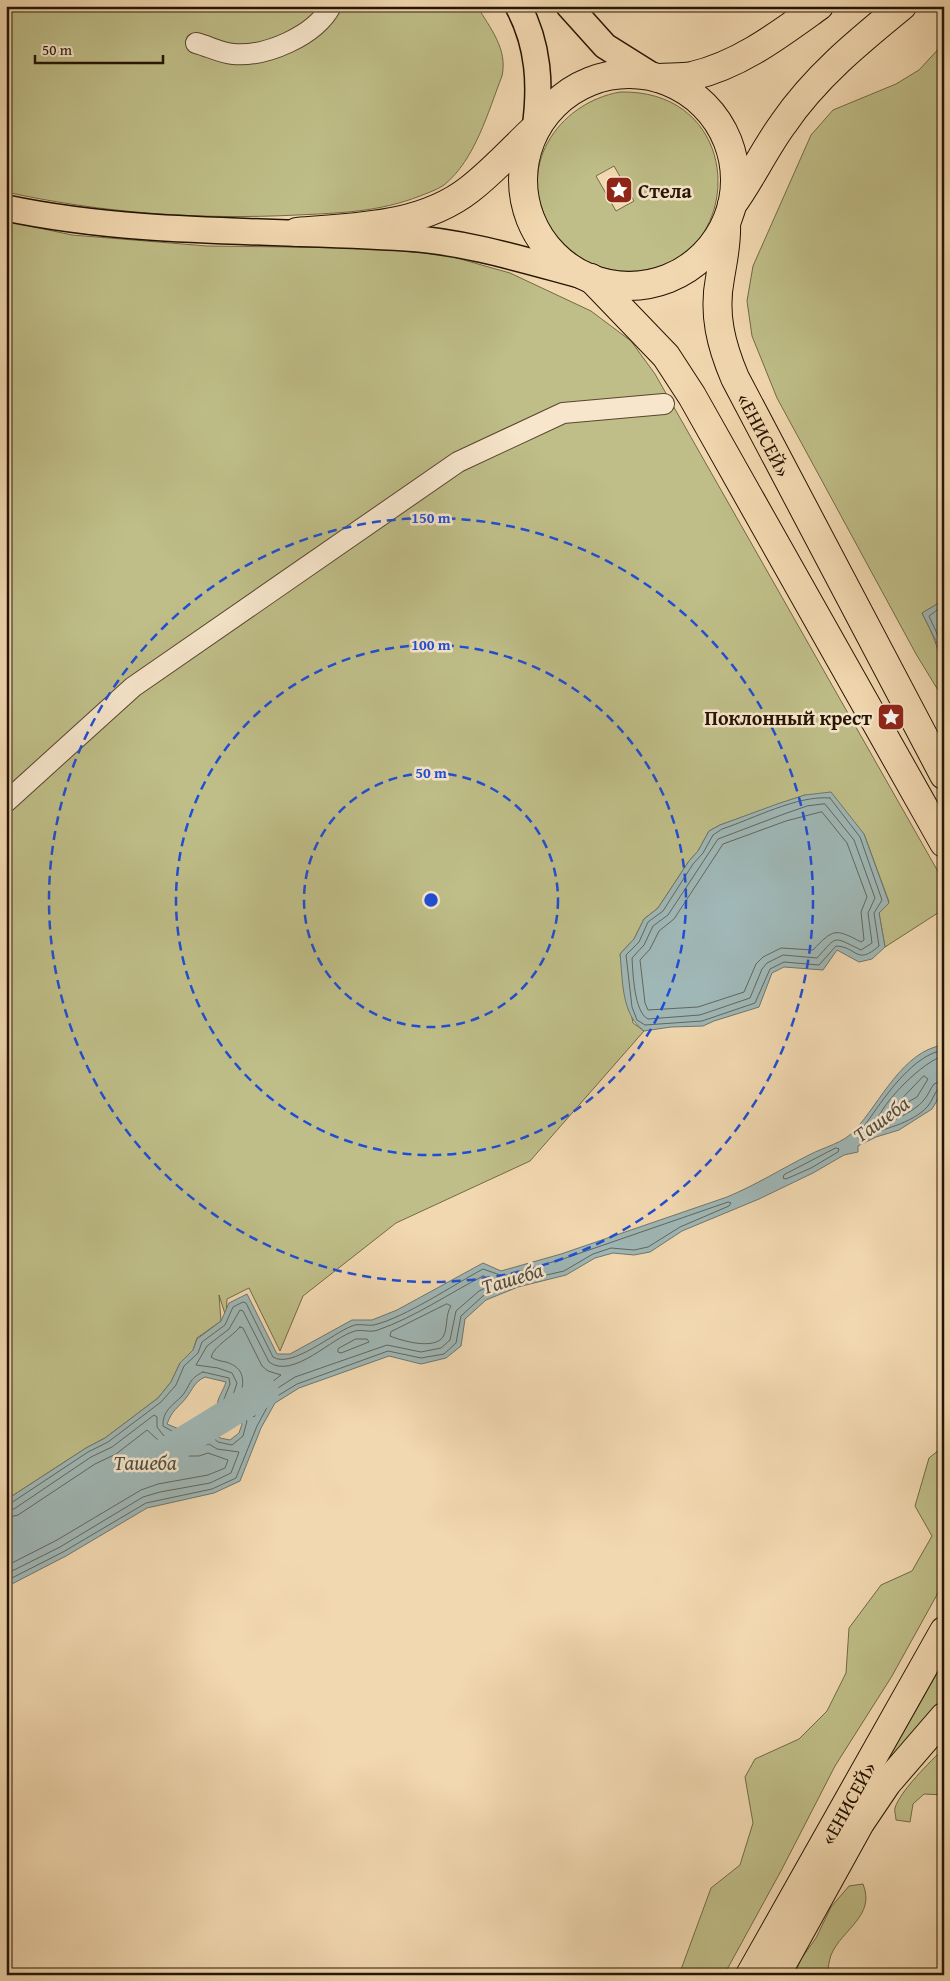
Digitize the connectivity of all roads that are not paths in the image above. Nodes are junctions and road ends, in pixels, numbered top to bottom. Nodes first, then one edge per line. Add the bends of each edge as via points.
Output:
1 (331, 6) edge
2 (518, 6) edge
3 (569, 6) edge
4 (819, 6) edge
5 (902, 6) edge
6 (196, 43) dead end
7 (656, 78) junction
8 (535, 129) junction
9 (6, 208) edge
10 (729, 214) junction
11 (297, 232) junction
12 (591, 278) junction
13 (664, 404) dead end
14 (944, 775) edge
15 (6, 802) edge
16 (944, 843) edge
17 (944, 1631) edge
18 (944, 1716) edge
19 (750, 1975) edge
20 (776, 1975) edge

1 - 6 street via 301,36 270,51 233,54
2 - 8 main road via 531,34 539,73
3 - 7 main road via 605,46
4 - 7 highway, «ЕНИСЕЙ» via 767,44 714,69 691,76
5 - 10 highway, «ЕНИСЕЙ» via 851,47 807,92 782,125
7 - 8 highway, «ЕНИСЕЙ» via 618,74 581,85 553,105
7 - 10 highway, «ЕНИСЕЙ» via 696,97 720,126 732,157 734,190
8 - 11 highway via 469,190 433,210 371,226
8 - 12 highway, «ЕНИСЕЙ» via 525,155 523,175 528,214 551,252 569,267
9 - 11 main road via 155,229
10 - 12 highway, «ЕНИСЕЙ» via 708,250 696,262 667,278 629,286
10 - 14 highway, «ЕНИСЕЙ» via 717,298 725,355
11 - 12 main road via 450,243
12 - 16 highway, «ЕНИСЕЙ» via 666,356 692,396
13 - 15 street via 563,413 458,462 133,687
17 - 19 highway, «ЕНИСЕЙ»
18 - 20 highway, «ЕНИСЕЙ» via 887,1782 860,1823

